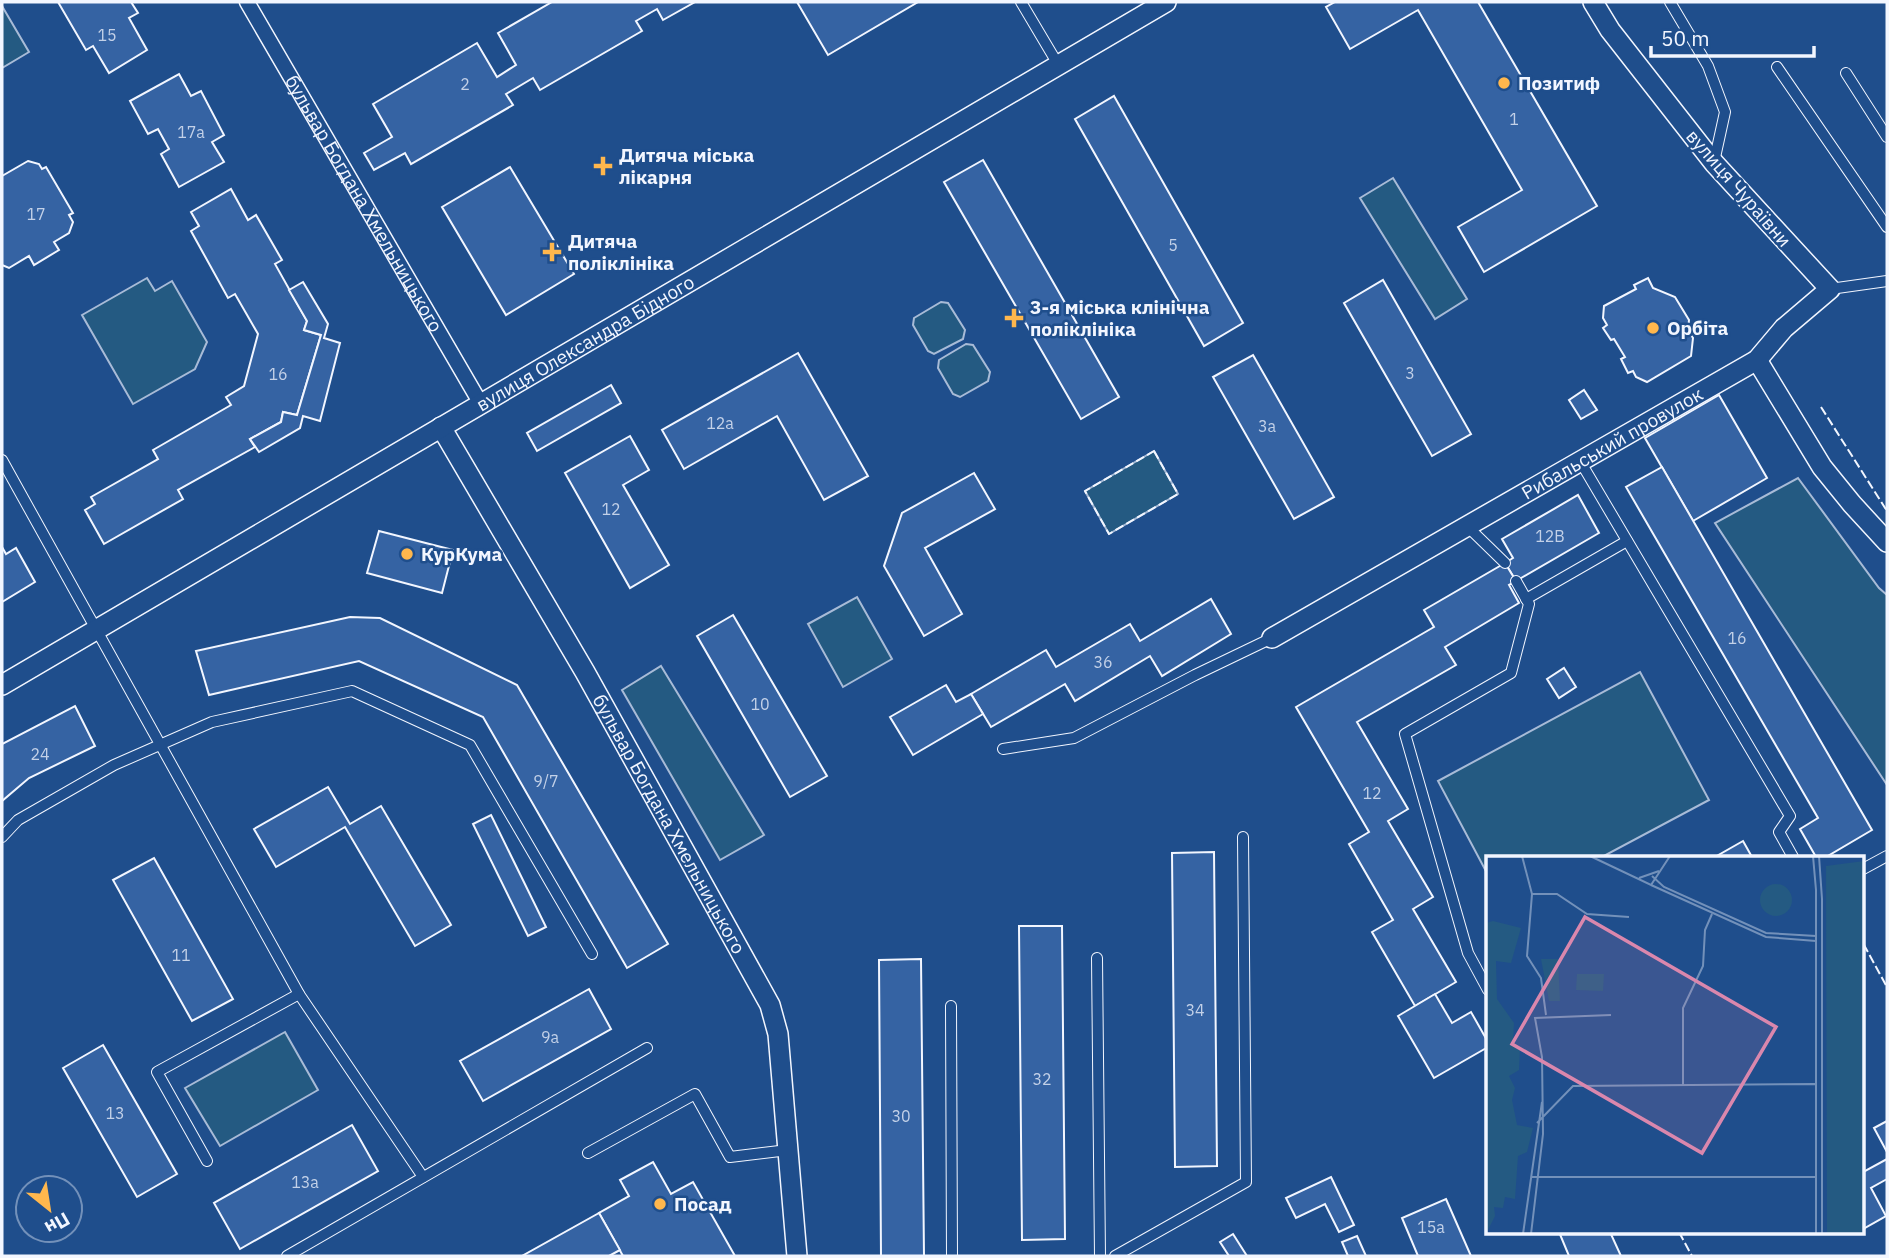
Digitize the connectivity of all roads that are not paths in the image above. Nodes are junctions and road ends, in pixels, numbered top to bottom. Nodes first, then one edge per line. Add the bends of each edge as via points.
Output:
1 (247, 2) edge
2 (1021, 2) edge
3 (1166, 2) edge
4 (1593, 2) edge
5 (1670, 2) edge
6 (1059, 66) junction
7 (1777, 67) dead end
8 (1846, 73) dead end
9 (1887, 136) edge
10 (1714, 163) junction
11 (1887, 227) edge
12 (1887, 281) edge
13 (1829, 289) junction
14 (1756, 360) junction
15 (481, 404) junction
16 (441, 427) junction
17 (2, 460) edge
18 (1580, 461) junction
19 (1467, 526) junction
20 (1627, 541) junction
21 (1887, 542) edge
22 (1506, 563) dead end
23 (1516, 581) dead end
24 (1527, 599) junction
25 (97, 629) junction
26 (1272, 638) joint
27 (2, 685) edge
28 (160, 744) junction
29 (1003, 749) dead end
30 (2, 837) edge
31 (1243, 837) dead end
32 (1792, 856) edge
33 (1887, 856) edge
34 (1864, 868) edge
35 (592, 954) dead end
36 (1097, 958) dead end
37 (1486, 986) edge
38 (299, 994) junction
39 (951, 1006) dead end
40 (647, 1048) dead end
41 (788, 1150) junction
42 (588, 1153) dead end
43 (206, 1161) dead end
44 (423, 1177) junction
45 (287, 1256) edge
46 (797, 1256) edge
47 (951, 1256) edge
48 (1100, 1256) edge
49 (1115, 1256) edge

1 - 15 street, бульвар Богдана Хмельницького
2 - 6 lane
3 - 6 street, вулиця Олександра Бідного
4 - 10 street, вулиця Чураївни
5 - 10 lane via 1708,66 1725,112
6 - 15 street, вулиця Олександра Бідного
7 - 11 lane
8 - 9 lane
10 - 13 street, вулиця Чураївни
12 - 13 lane
13 - 14 street
14 - 18 street, Рибальський провулок
14 - 21 street via 1822,467
15 - 16 street, вулиця Олександра Бідного
16 - 25 street, вулиця Олександра Бідного
16 - 41 street, бульвар Богдана Хмельницького via 585,672 770,1005 778,1034
17 - 25 lane
18 - 19 street, Рибальський провулок
18 - 20 lane
19 - 22 lane
19 - 26 street, Рибальський провулок
20 - 24 lane
20 - 32 lane via 1790,817 1779,832
23 - 24 lane
24 - 37 lane via 1511,673 1405,734 1468,953
25 - 27 street, вулиця Олександра Бідного
25 - 28 lane
26 - 29 lane via 1074,738
28 - 30 lane via 18,820
28 - 35 lane via 212,722 352,691 470,746
28 - 38 lane
31 - 49 lane via 1246,1182
33 - 34 lane
36 - 48 lane
38 - 43 lane via 157,1072
38 - 44 lane
39 - 47 lane
40 - 44 lane
41 - 42 lane via 730,1157 695,1094
41 - 46 street, бульвар Богдана Хмельницького
44 - 45 lane

